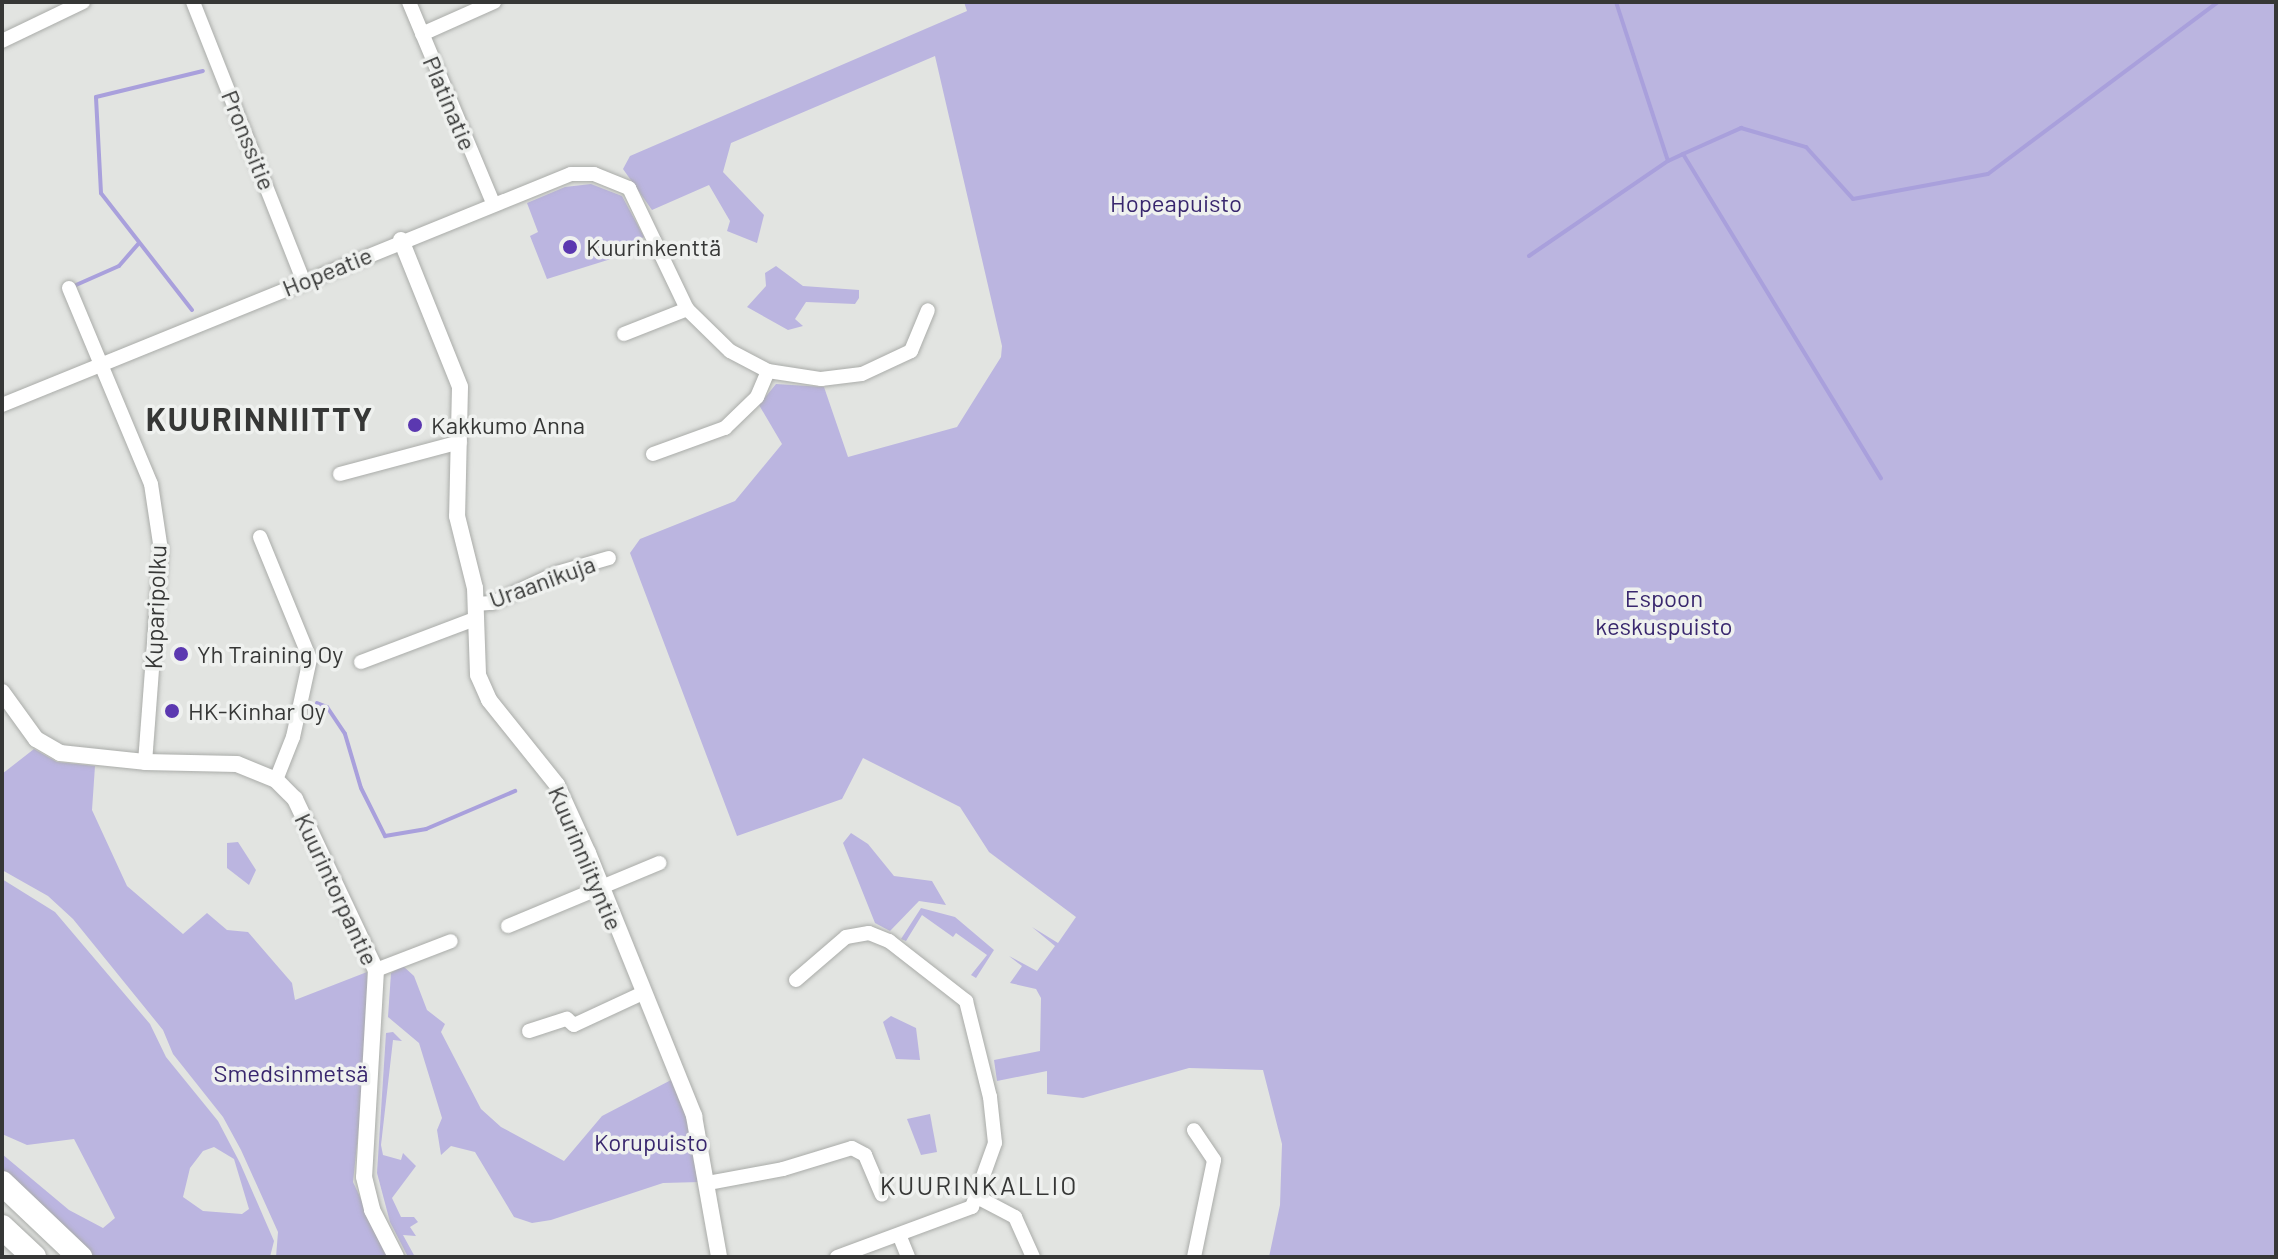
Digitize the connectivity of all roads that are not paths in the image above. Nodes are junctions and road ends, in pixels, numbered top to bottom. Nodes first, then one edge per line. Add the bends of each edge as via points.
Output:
1 (83, 2) edge
2 (193, 2) edge
3 (409, 2) edge
4 (494, 2) edge
5 (422, 34) junction
6 (2, 41) edge
7 (493, 203) junction
8 (401, 240) junction
9 (303, 280) junction
10 (69, 288) dead end
11 (687, 309) junction
12 (928, 310) dead end
13 (624, 334) dead end
14 (100, 366) junction
15 (768, 371) junction
16 (2, 405) edge
17 (460, 442) junction
18 (653, 454) dead end
19 (340, 474) dead end
20 (260, 537) dead end
21 (609, 558) dead end
22 (475, 611) junction
23 (361, 662) dead end
24 (2, 692) edge
25 (145, 762) junction
26 (276, 780) junction
27 (659, 863) dead end
28 (601, 886) junction
29 (508, 926) dead end
30 (451, 941) dead end
31 (376, 970) junction
32 (796, 980) dead end
33 (643, 993) junction
34 (529, 1031) dead end
35 (1194, 1130) dead end
36 (2, 1183) edge
37 (708, 1183) junction
38 (882, 1195) dead end
39 (979, 1198) junction
40 (2, 1227) edge
41 (900, 1237) junction
42 (34, 1257) edge
43 (80, 1257) edge
44 (396, 1257) edge
45 (719, 1257) edge
46 (837, 1257) edge
47 (908, 1257) edge
48 (1033, 1257) edge
49 (1194, 1257) edge

1 - 6 street
2 - 9 street, Pronssitie
3 - 5 street, Platinatie
4 - 5 street
5 - 7 street, Platinatie
7 - 8 street, Hopeatie
7 - 11 street, Hopeatie via 571,174 594,174 629,188
8 - 9 street, Hopeatie
8 - 17 street, Kuurinniityntie via 456,368
9 - 14 street, Hopeatie
10 - 14 street, Kuparipolku
11 - 13 street
11 - 15 street via 730,351
12 - 15 street via 911,351 862,374 821,379
14 - 16 street, Hopeatie
14 - 25 street, Kuparipolku via 151,484 161,550
15 - 18 street via 757,397 725,428
17 - 19 street
17 - 22 street, Kuurinniityntie via 457,516
20 - 26 street via 310,659 293,737
21 - 22 street, Uraanikuja via 580,564
22 - 23 street, Uraanikuja
22 - 28 street, Kuurinniityntie via 474,659 484,691 557,785
24 - 25 street via 36,739 60,753
25 - 26 street via 237,764
26 - 31 street, Kuurintorpantie via 313,829
27 - 28 street
28 - 29 street
28 - 33 street, Kuurinniityntie
30 - 31 street
31 - 44 street, Kuurintorpantie via 364,1177 372,1210
32 - 39 street via 846,937 869,933 889,941 966,1001 983,1058 995,1143
33 - 34 street via 574,1025 567,1019
33 - 37 street, Kuurinniityntie via 694,1116
35 - 49 street via 1214,1160
36 - 43 highway
37 - 38 street via 783,1169 852,1148 865,1155
37 - 45 street, Kuurinniityntie
39 - 41 street via 963,1212
39 - 48 street via 1015,1217
40 - 42 highway
41 - 46 street
41 - 47 street

